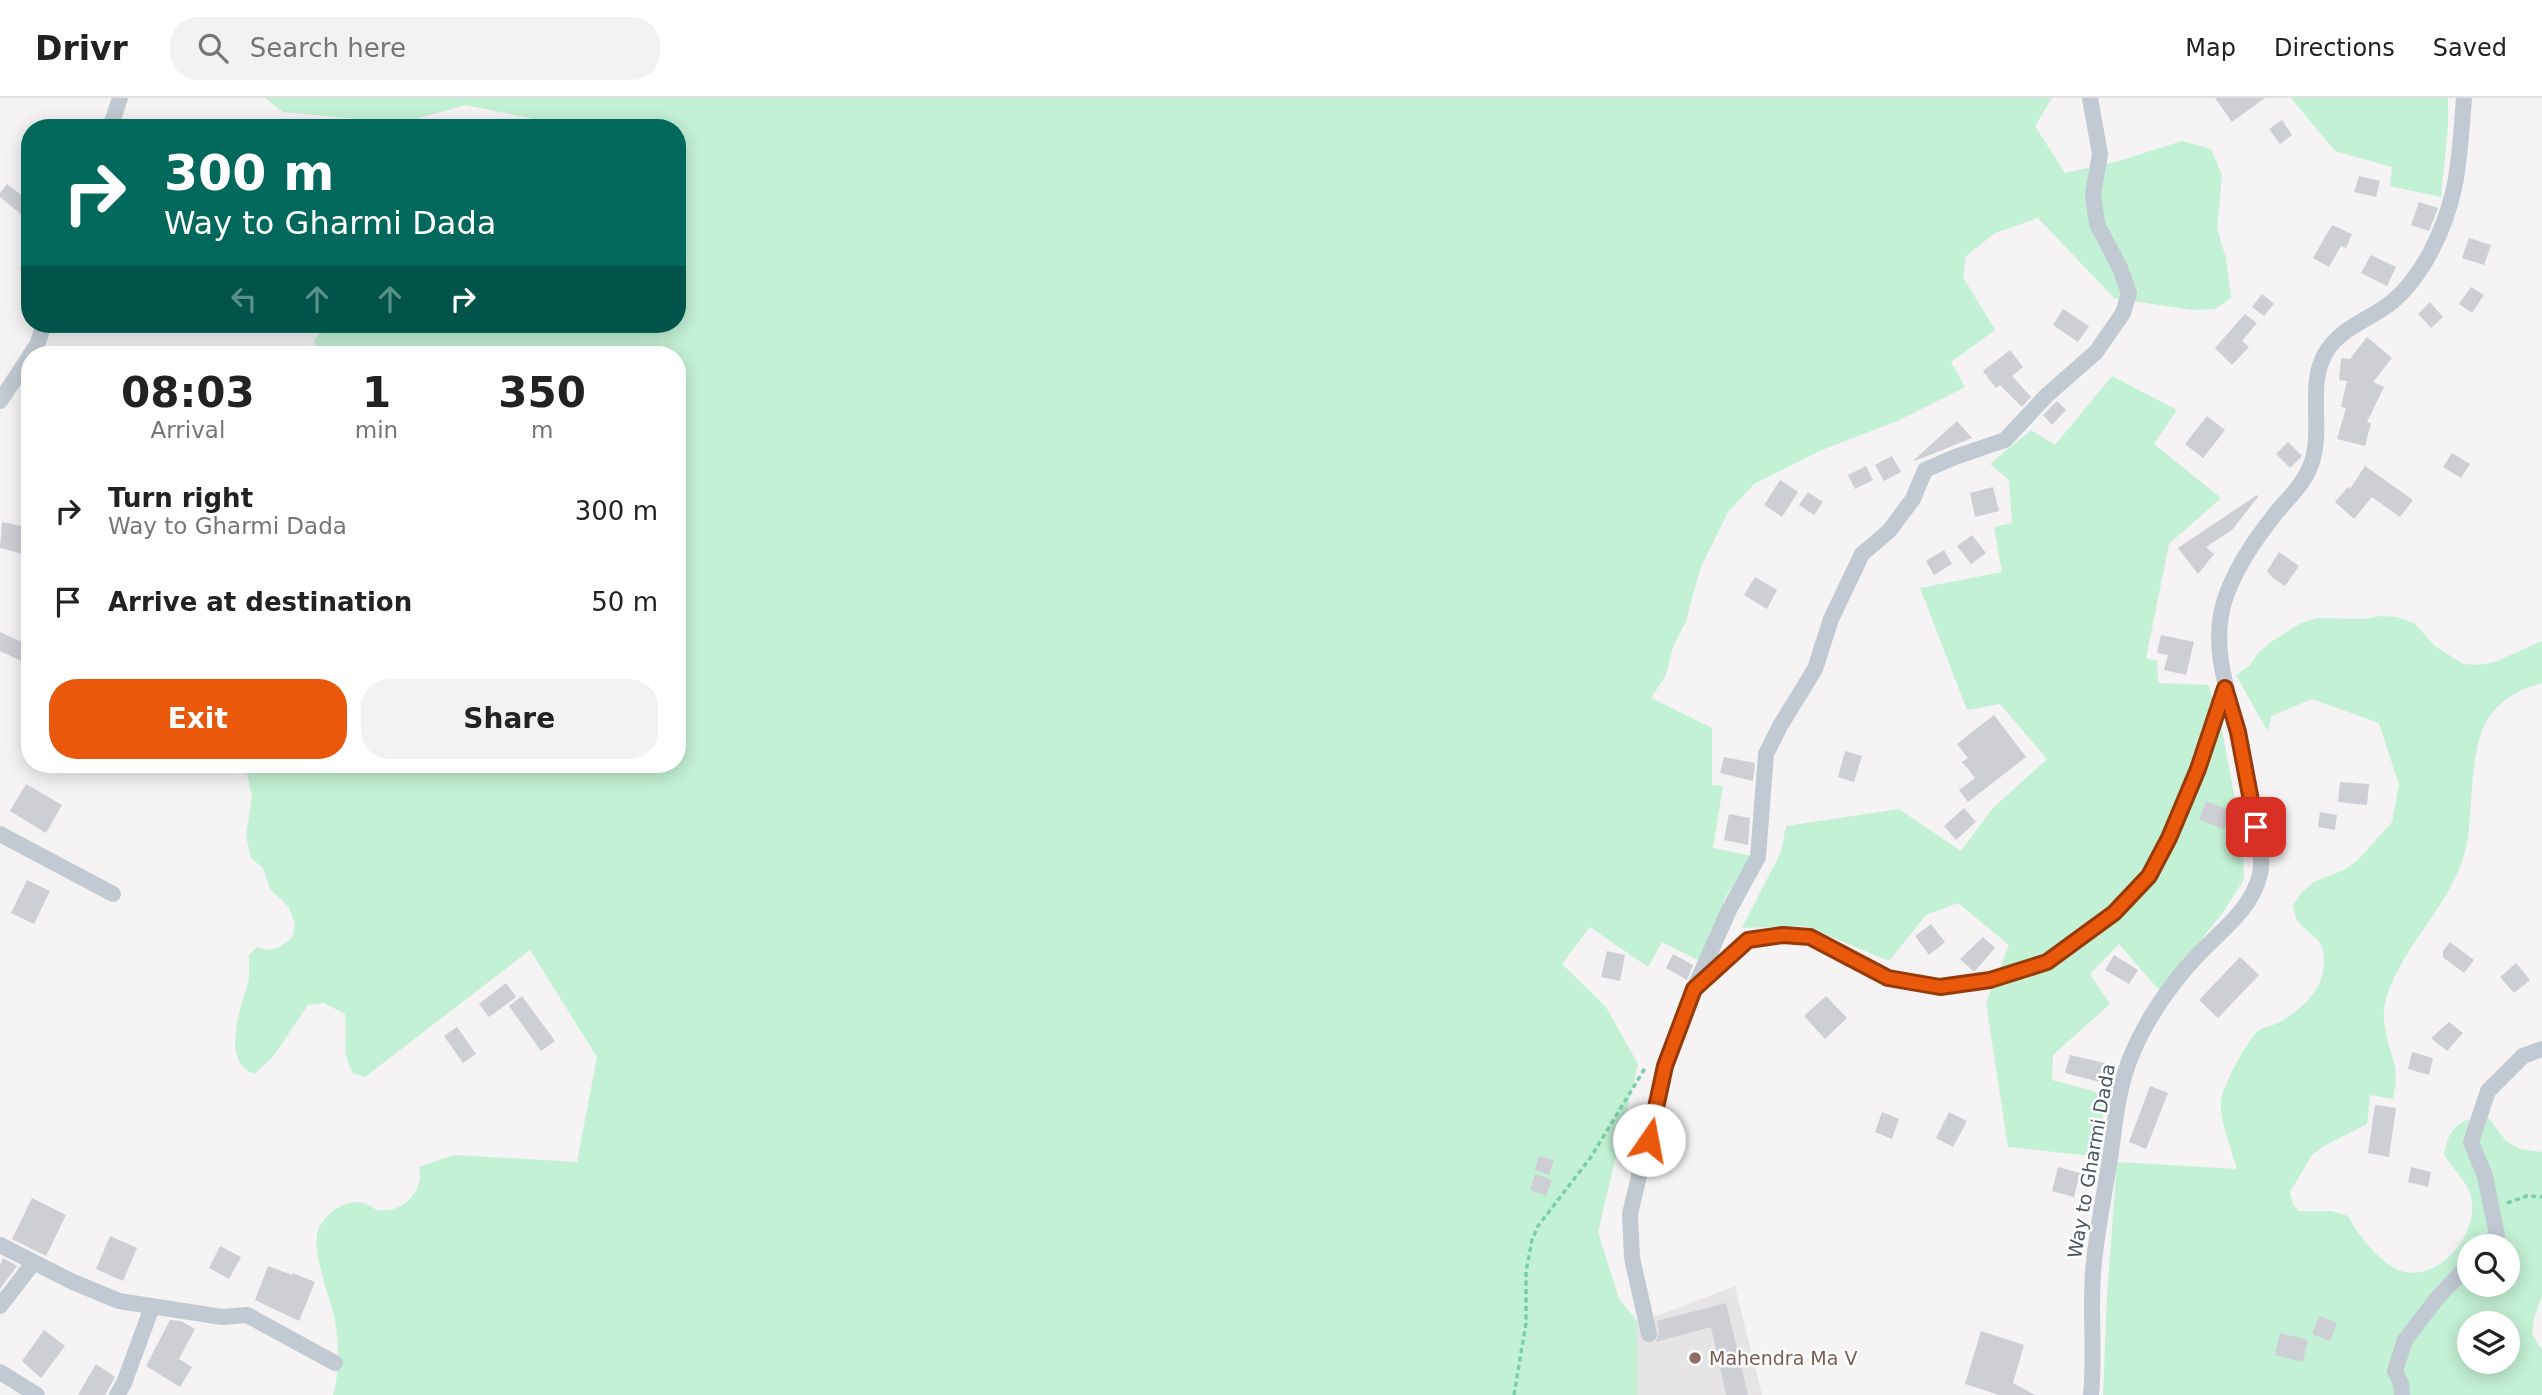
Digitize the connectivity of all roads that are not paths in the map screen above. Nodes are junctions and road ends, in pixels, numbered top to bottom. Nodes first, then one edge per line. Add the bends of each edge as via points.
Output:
1 (120, 98) edge
2 (2090, 98) edge
3 (2464, 98) edge
4 (113, 119) edge
5 (21, 370) edge
6 (0, 401) edge
7 (2225, 688) junction
8 (0, 834) edge
9 (113, 894) dead end
10 (1694, 989) junction
11 (2542, 1049) edge
12 (2497, 1234) edge
13 (0, 1245) edge
14 (34, 1262) junction
15 (2457, 1277) edge
16 (0, 1306) edge
17 (152, 1307) junction
18 (1649, 1334) dead end
19 (335, 1363) dead end
20 (0, 1372) edge
21 (37, 1395) edge
22 (117, 1395) edge
23 (2091, 1395) edge
24 (2402, 1395) edge

1 - 4 street
2 - 10 street via 2100,154 2093,194 2097,224 2129,293 2123,313 2096,352 2005,440 1925,470 1905,510 1862,554 1831,619 1815,669 1766,754 1758,857
3 - 7 street, Way to Gharmi Dada via 2457,180 2438,238 2404,291 2343,333 2325,355 2318,377 2317,436 2311,466 2251,549 2225,599 2220,649
5 - 6 street
7 - 10 street via 2198,769 2149,876 2114,913 2047,962 1990,980 1940,987 1888,978 1810,937 1783,935 1748,940
7 - 23 street, Way to Gharmi Dada via 2249,785 2261,873 2244,908 2162,1000 2127,1067 2094,1271
8 - 9 street
10 - 18 street via 1665,1066 1630,1214 1632,1258
11 - 12 street via 2523,1056 2488,1091 2471,1142 2485,1177
13 - 14 street
14 - 16 street
14 - 17 street via 119,1301
15 - 24 street via 2405,1340 2395,1371
17 - 19 street via 222,1317 247,1315
17 - 22 street
20 - 21 street

